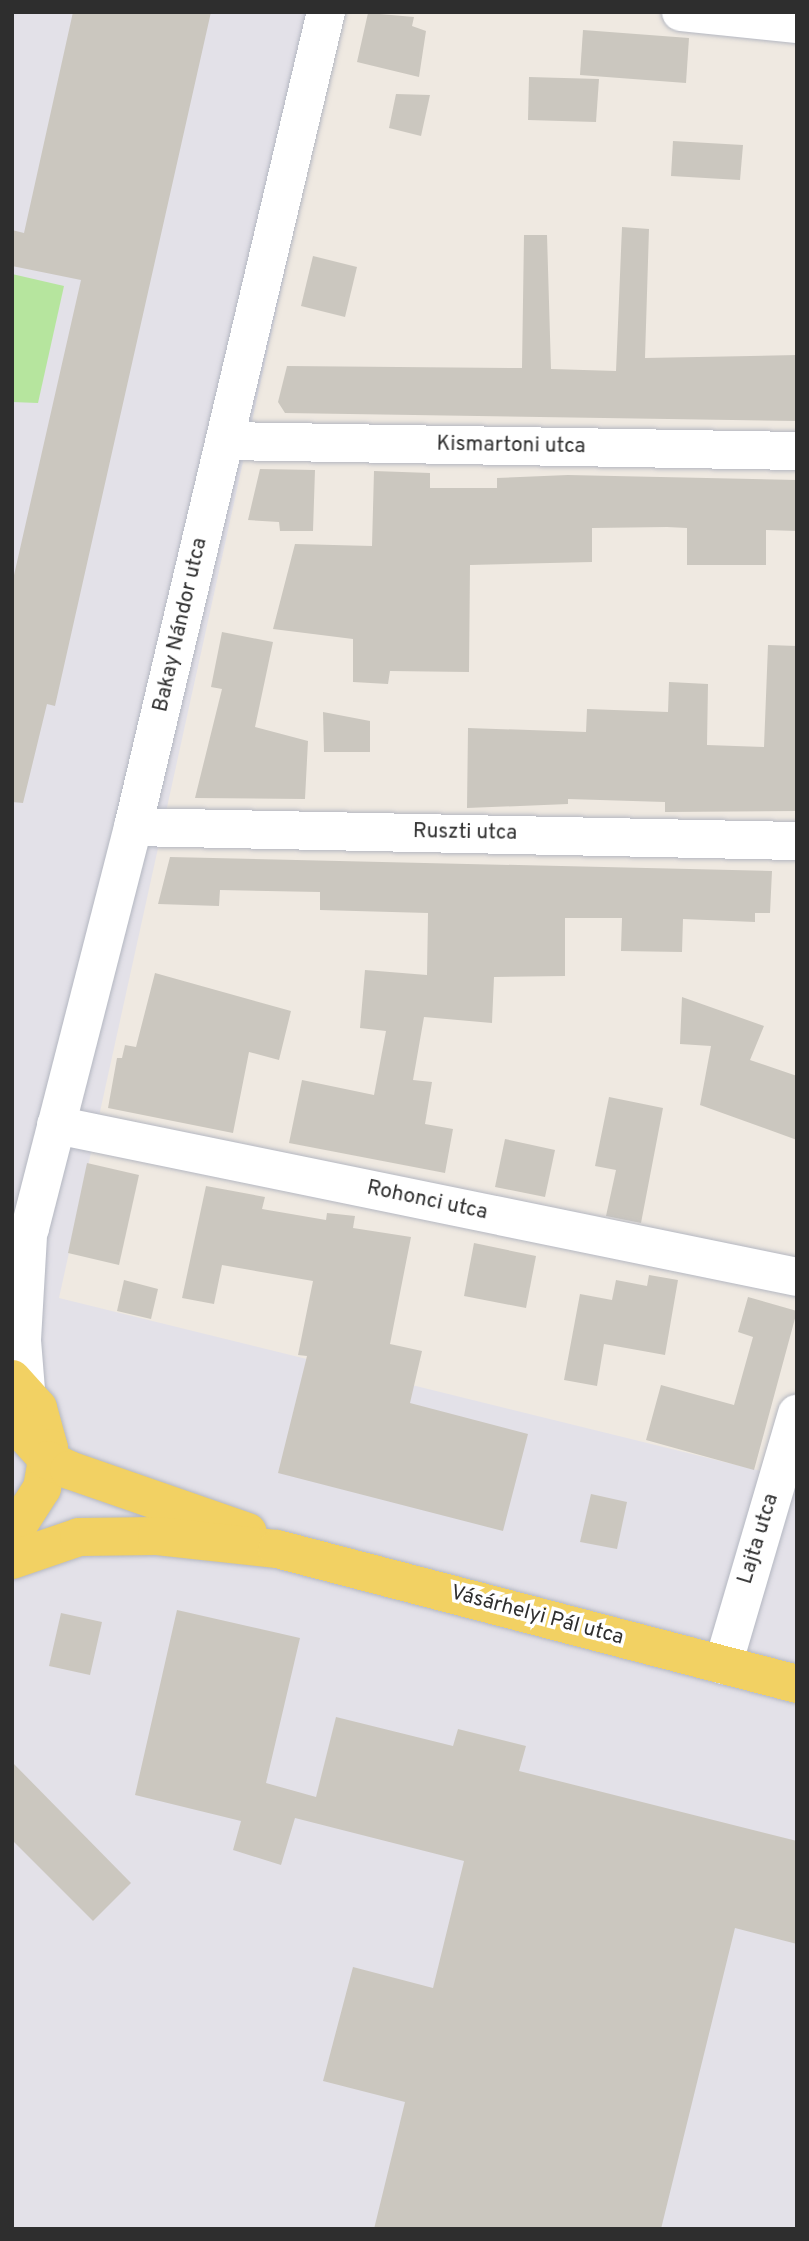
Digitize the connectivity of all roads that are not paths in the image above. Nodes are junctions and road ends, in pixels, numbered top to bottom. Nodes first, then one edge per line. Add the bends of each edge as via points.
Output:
1 (326, 12) edge
2 (681, 12) edge
3 (797, 24) edge
4 (225, 441) junction
5 (797, 452) edge
6 (133, 827) junction
7 (797, 841) edge
8 (56, 1125) junction
9 (20, 1250) edge
10 (797, 1276) edge
11 (17, 1396) edge
12 (797, 1414) edge
13 (48, 1449) junction
14 (15, 1537) edge
15 (277, 1549) junction
16 (723, 1665) junction
17 (797, 1684) edge

1 - 4 street, Bakay Nándor utca
2 - 3 street
4 - 5 street, Kismartoni utca
4 - 6 street, Bakay Nándor utca
6 - 7 street, Ruszti utca
6 - 8 street, Bakay Nándor utca
8 - 9 street, Bakay Nándor utca
8 - 10 street, Rohonci utca
9 - 11 street, Bakay Nándor utca via 22,1340
11 - 13 main road via 38,1408
12 - 16 street, Lajta utca
13 - 14 main road, Vásárhelyi Pál utca via 42,1488
13 - 15 main road, Vásárhelyi Pál utca via 71,1452 230,1506
14 - 15 main road, Vásárhelyi Pál utca via 81,1515 157,1536
15 - 16 main road, Vásárhelyi Pál utca
16 - 17 main road, Vásárhelyi Pál utca

